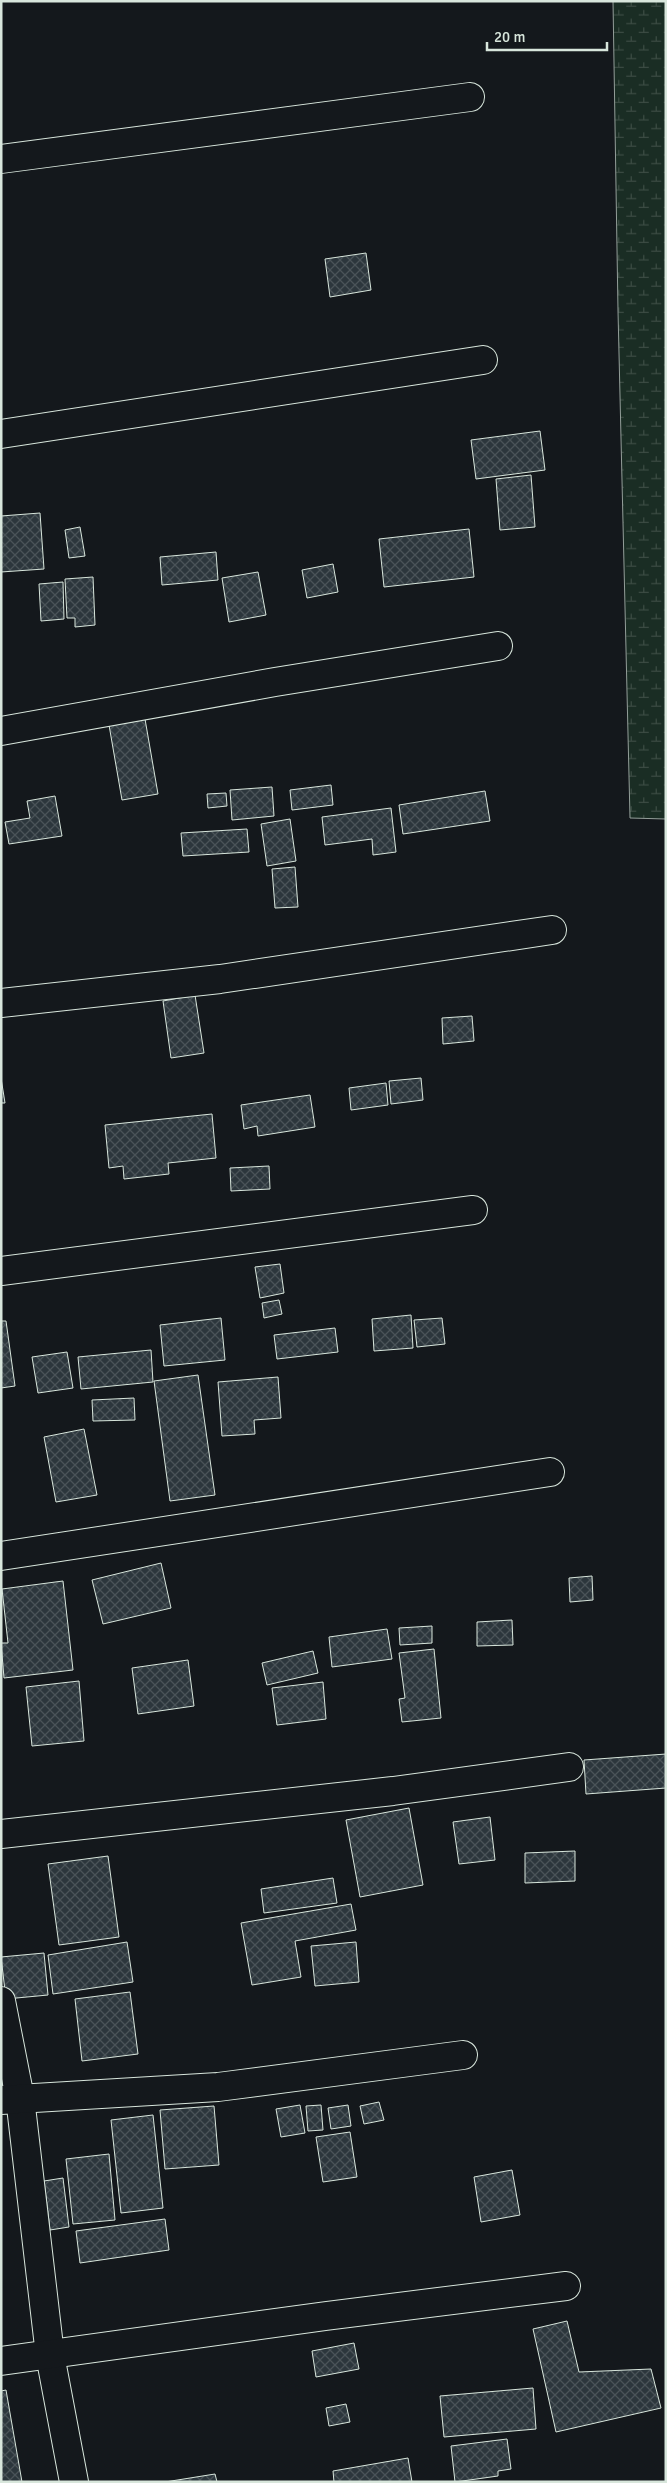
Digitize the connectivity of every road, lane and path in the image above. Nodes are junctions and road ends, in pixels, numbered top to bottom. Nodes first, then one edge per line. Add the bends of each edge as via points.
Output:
1 (470, 97) dead end
2 (1, 159) edge
3 (483, 360) dead end
4 (1, 434) edge
5 (498, 646) dead end
6 (1, 731) edge
7 (552, 930) dead end
8 (1, 1003) edge
9 (474, 1210) dead end
10 (1, 1271) edge
11 (550, 1472) dead end
12 (1, 1556) edge
13 (569, 1767) dead end
14 (1, 1834) edge
15 (1, 2001) edge
16 (463, 2055) dead end
17 (11, 2099) edge
18 (566, 2286) dead end
19 (50, 2354) junction
20 (1, 2361) edge
21 (74, 2482) edge

1 - 2 street
3 - 4 street
5 - 6 street
7 - 8 street via 220,979
9 - 10 street
11 - 12 street
13 - 14 street via 393,1791
15 - 17 street
16 - 17 street via 218,2087
17 - 19 street
18 - 19 street
19 - 20 street
19 - 21 street

